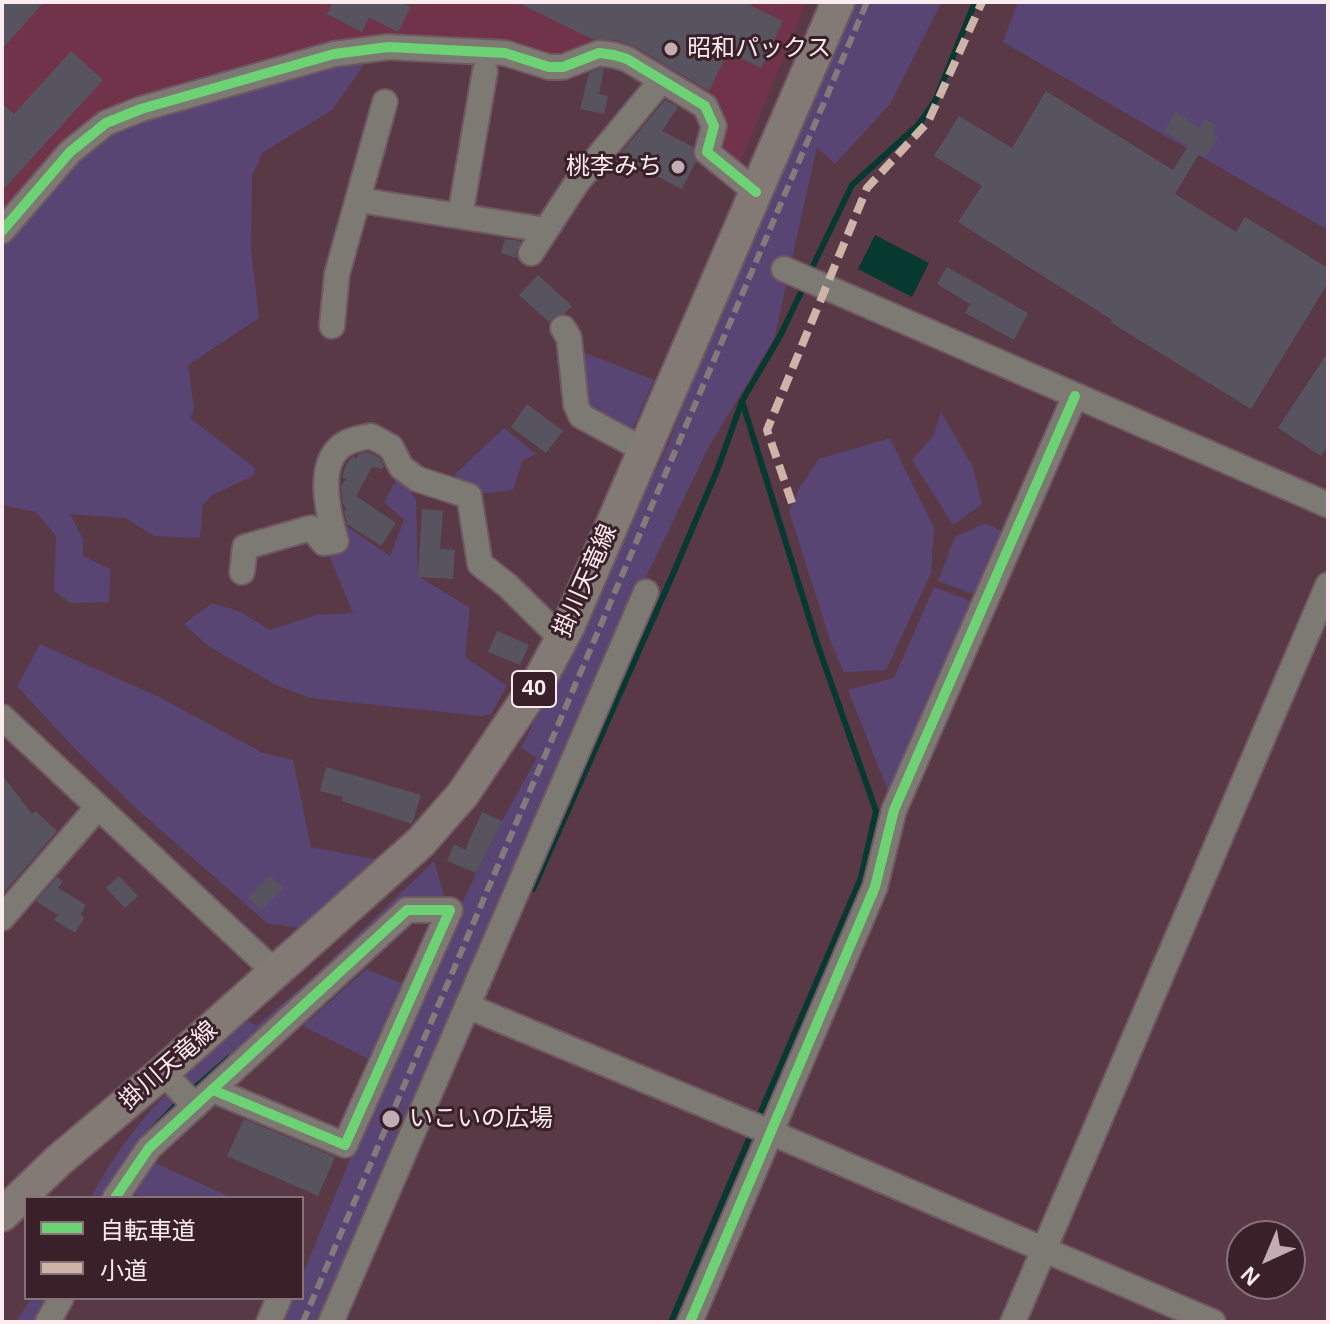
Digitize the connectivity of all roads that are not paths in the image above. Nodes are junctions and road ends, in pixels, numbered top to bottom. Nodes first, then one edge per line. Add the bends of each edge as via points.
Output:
1 (838, 2) edge
2 (485, 71) dead end
3 (662, 80) junction
4 (385, 102) dead end
5 (756, 192) junction
6 (359, 200) junction
7 (460, 216) junction
8 (546, 230) junction
9 (2, 231) edge
10 (531, 253) dead end
11 (800, 276) dead end
12 (332, 326) dead end
13 (563, 328) dead end
14 (1075, 396) junction
15 (571, 421) dead end
16 (641, 456) junction
17 (1328, 505) edge
18 (242, 572) dead end
19 (1328, 585) edge
20 (646, 592) dead end
21 (562, 639) junction
22 (2, 717) edge
23 (98, 807) junction
24 (2, 918) edge
25 (275, 972) junction
26 (467, 1006) junction
27 (168, 1078) junction
28 (200, 1100) junction
29 (768, 1131) junction
30 (116, 1196) edge
31 (2, 1215) edge
32 (1044, 1250) junction
33 (60, 1300) edge
34 (278, 1300) edge
35 (48, 1322) edge
36 (269, 1322) edge
37 (331, 1322) edge
38 (690, 1322) edge
39 (1013, 1322) edge
40 (1213, 1322) edge

1 - 5 main road, 掛川天竜線 / 40
2 - 7 street
3 - 5 street via 705,106 714,126 707,152
3 - 8 street via 578,181
3 - 9 street via 627,59 599,53 563,67 505,53 388,47 334,54 106,123 70,152
4 - 6 street
5 - 16 main road, 掛川天竜線 / 40
6 - 7 street
6 - 12 street via 337,274
7 - 8 street
8 - 10 street
11 - 14 street
13 - 16 street via 581,416
14 - 17 street
14 - 29 street via 894,810 875,887
15 - 16 street
16 - 21 main road, 掛川天竜線 / 40
18 - 21 street via 245,547 311,528 324,543 336,541 327,513 328,473 338,448 371,436 391,447 401,467 417,479 469,496 480,564
19 - 32 street
20 - 26 street
21 - 25 main road, 掛川天竜線 / 40 via 463,794 404,859
22 - 23 street
23 - 24 street
23 - 25 street
25 - 27 main road, 掛川天竜線 / 40
26 - 29 street
26 - 37 street
27 - 28 street
27 - 31 main road, 掛川天竜線 / 40 via 58,1161
28 - 28 street via 407,910 450,910 345,1145
28 - 30 street via 149,1148
29 - 32 street
29 - 38 street
32 - 39 street
32 - 40 street
33 - 35 street
34 - 36 street

